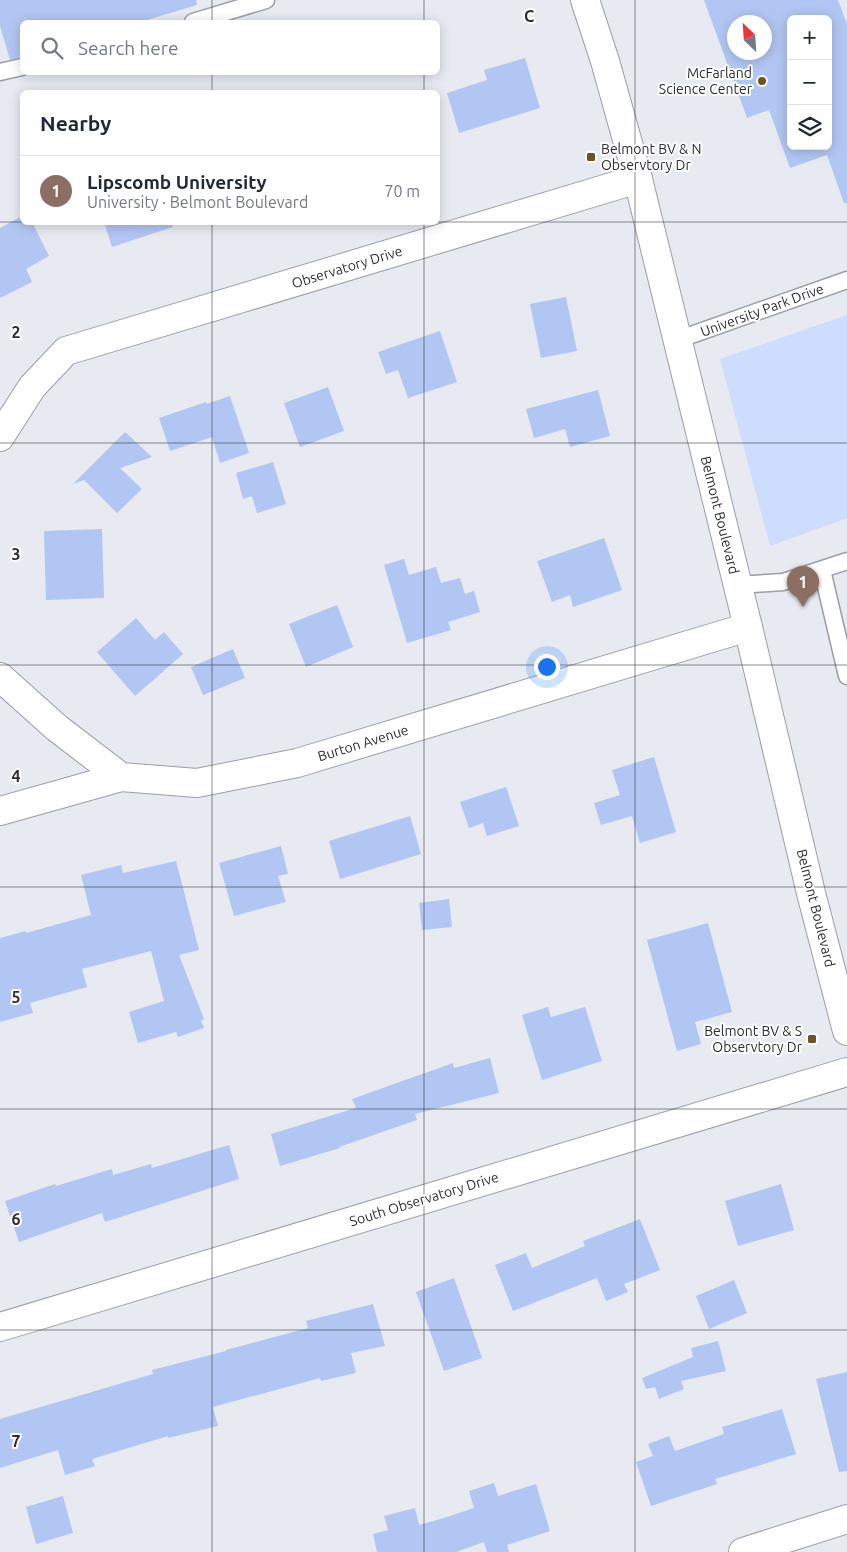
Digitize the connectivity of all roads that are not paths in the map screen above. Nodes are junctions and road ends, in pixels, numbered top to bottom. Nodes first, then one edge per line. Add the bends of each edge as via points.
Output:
1 (266, 0) edge
2 (585, 0) edge
3 (200, 20) edge
4 (20, 67) edge
5 (0, 72) edge
6 (638, 179) junction
7 (847, 280) edge
8 (677, 340) junction
9 (0, 437) edge
10 (847, 561) edge
11 (822, 570) junction
12 (737, 585) junction
13 (748, 626) junction
14 (847, 676) edge
15 (0, 677) edge
16 (121, 777) junction
17 (0, 812) edge
18 (847, 1031) edge
19 (847, 1072) edge
20 (0, 1327) edge
21 (847, 1519) edge
22 (742, 1552) edge

1 - 3 lane
2 - 6 street, Belmont Boulevard
4 - 5 lane
6 - 8 street, Belmont Boulevard
6 - 9 street, Observatory Drive via 66,351 32,387
7 - 8 lane, University Park Drive
8 - 12 street, Belmont Boulevard
10 - 11 lane
11 - 12 lane via 783,582
11 - 14 lane
12 - 13 street, Belmont Boulevard
13 - 16 street, Burton Avenue via 297,763 197,782
13 - 18 street, Belmont Boulevard
15 - 16 street via 57,728
16 - 17 street
19 - 20 street, South Observatory Drive
21 - 22 street

